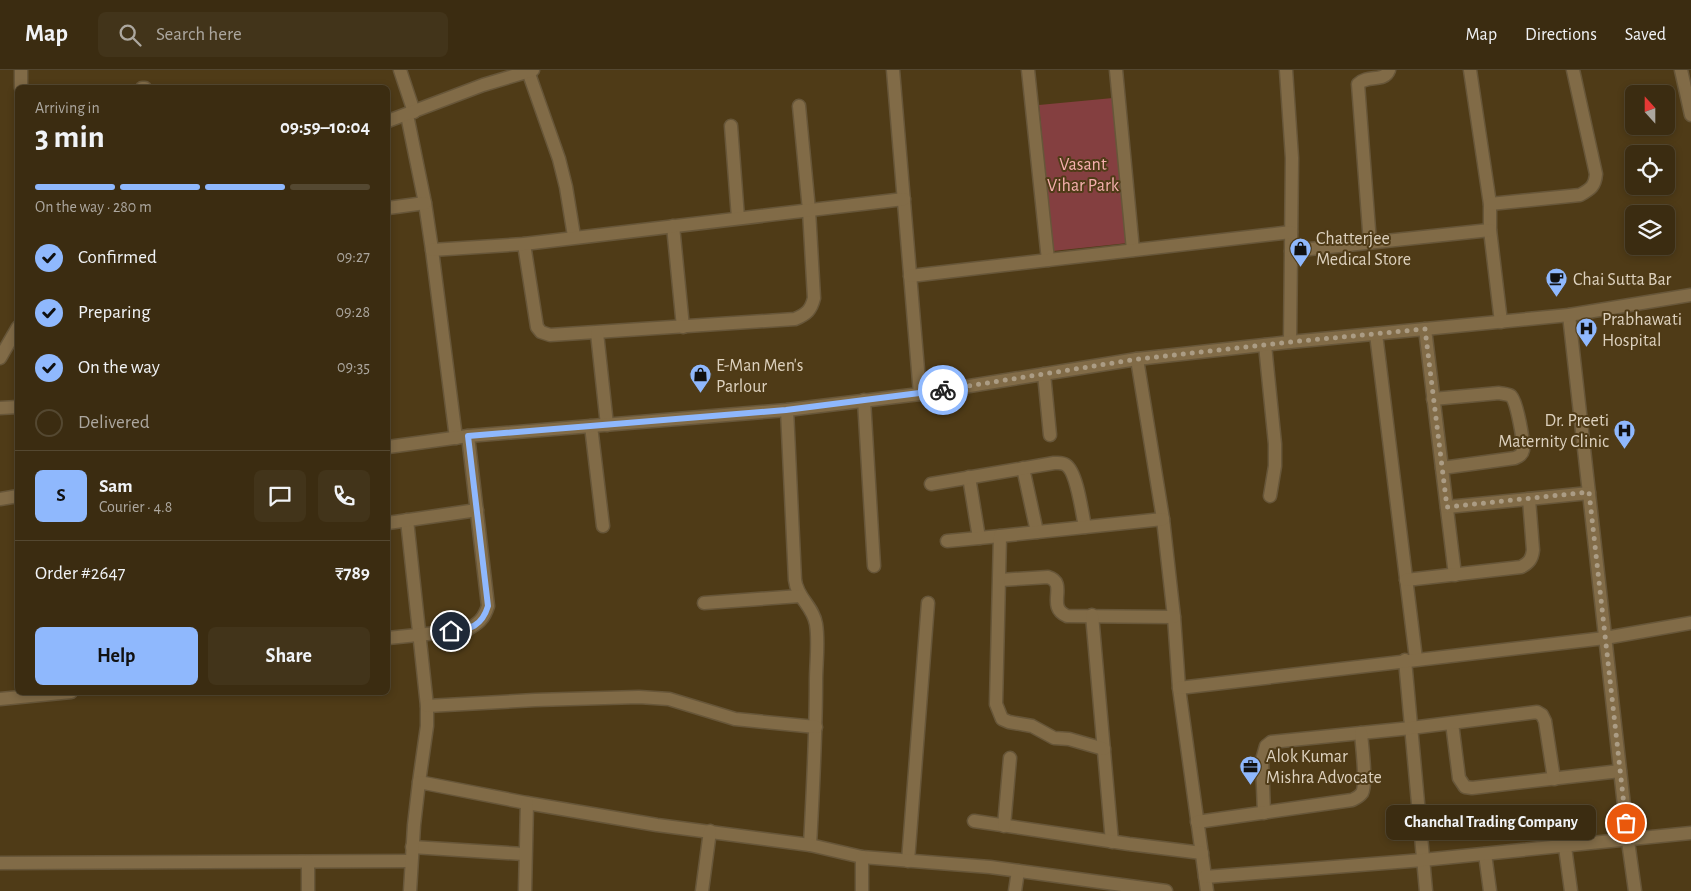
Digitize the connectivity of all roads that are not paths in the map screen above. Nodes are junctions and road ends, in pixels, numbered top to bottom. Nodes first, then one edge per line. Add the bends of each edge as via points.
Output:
1 (21, 70) edge
2 (400, 70) edge
3 (893, 70) edge
4 (1028, 70) edge
5 (1116, 70) edge
6 (1286, 70) edge
7 (1390, 70) edge
8 (1470, 70) edge
9 (1573, 70) edge
10 (1681, 70) edge
11 (531, 71) edge
12 (21, 85) edge
13 (799, 106) dead end
14 (410, 113) junction
15 (1691, 115) edge
16 (390, 120) edge
17 (732, 126) dead end
18 (904, 199) junction
19 (425, 203) junction
20 (1490, 204) junction
21 (390, 208) edge
22 (809, 210) junction
23 (738, 218) junction
24 (673, 226) junction
25 (1490, 230) junction
26 (1291, 232) junction
27 (574, 236) junction
28 (1370, 243) junction
29 (524, 244) junction
30 (432, 250) junction
31 (1133, 250) junction
32 (1291, 251) junction
33 (1048, 260) junction
34 (910, 276) junction
35 (1691, 295) edge
36 (1569, 315) junction
37 (1501, 322) junction
38 (684, 327) junction
39 (1425, 329) junction
40 (15, 332) edge
41 (598, 333) junction
42 (1376, 334) junction
43 (1290, 342) junction
44 (1265, 345) junction
45 (0, 358) edge
46 (1138, 359) junction
47 (1044, 374) junction
48 (920, 394) junction
49 (1434, 399) junction
50 (864, 400) junction
51 (15, 407) edge
52 (0, 408) edge
53 (786, 410) junction
54 (607, 424) junction
55 (591, 426) junction
56 (1050, 435) dead end
57 (462, 437) junction
58 (390, 447) edge
59 (1023, 468) junction
60 (1442, 468) junction
61 (969, 477) junction
62 (931, 484) dead end
63 (1589, 492) junction
64 (15, 496) edge
65 (1270, 496) dead end
66 (1529, 498) junction
67 (0, 499) edge
68 (1447, 507) junction
69 (477, 510) junction
70 (1163, 519) junction
71 (407, 520) junction
72 (390, 523) edge
73 (604, 526) dead end
74 (1085, 527) junction
75 (1037, 532) junction
76 (1000, 536) junction
77 (979, 538) junction
78 (947, 541) dead end
79 (874, 566) dead end
80 (1455, 574) junction
81 (1000, 580) junction
82 (1406, 580) junction
83 (800, 596) junction
84 (704, 603) dead end
85 (928, 604) dead end
86 (1092, 616) junction
87 (1174, 617) junction
88 (1691, 623) edge
89 (420, 634) junction
90 (390, 638) edge
91 (1605, 638) junction
92 (1411, 659) junction
93 (1179, 688) junction
94 (41, 695) edge
95 (0, 699) edge
96 (427, 706) junction
97 (1452, 723) junction
98 (816, 727) junction
99 (1411, 728) junction
100 (1361, 733) junction
101 (1104, 749) junction
102 (1010, 758) dead end
103 (1620, 771) junction
104 (1554, 779) junction
105 (419, 782) junction
106 (527, 803) junction
107 (1264, 813) junction
108 (974, 821) dead end
109 (1197, 822) junction
110 (1004, 826) junction
111 (710, 831) junction
112 (1691, 833) edge
113 (1628, 840) junction
114 (1112, 842) junction
115 (810, 845) junction
116 (412, 847) junction
117 (1565, 847) junction
118 (1202, 853) junction
119 (524, 854) junction
120 (1485, 854) junction
121 (862, 857) junction
122 (1423, 860) junction
123 (411, 861) junction
124 (908, 861) junction
125 (308, 862) junction
126 (0, 863) edge
127 (1018, 871) junction
128 (1205, 877) junction
129 (1148, 890) edge
130 (308, 891) edge
131 (410, 891) edge
132 (525, 891) edge
133 (702, 891) edge
134 (862, 891) edge
135 (1015, 891) edge
136 (1166, 891) edge
137 (1207, 891) edge
138 (1426, 891) edge
139 (1490, 891) edge
140 (1571, 891) edge
141 (1635, 891) edge

1 - 12 street
2 - 14 street
3 - 18 street
4 - 33 street
5 - 31 street
6 - 26 street via 1292,158
7 - 28 street via 1383,78 1358,84
8 - 20 street
9 - 20 street via 1596,174 1591,190 1580,195
10 - 15 street
11 - 14 street via 483,85
11 - 27 street via 560,159
13 - 22 street
14 - 16 street
14 - 19 street
17 - 23 street
18 - 22 street
18 - 34 street
19 - 21 street
19 - 30 street
20 - 25 street
22 - 23 street
22 - 38 street via 814,298 805,315 796,319
23 - 24 street
24 - 27 street
24 - 38 street
25 - 28 street
25 - 37 street
26 - 31 street
26 - 32 street
27 - 29 street
28 - 32 street
29 - 30 street
29 - 41 street via 537,328 550,336
30 - 57 street
31 - 33 street
32 - 43 street
33 - 34 street
34 - 48 street
35 - 36 street
36 - 37 street
36 - 63 street
37 - 39 street
38 - 41 street
39 - 42 street
39 - 49 street
40 - 45 street
41 - 54 street
42 - 43 street
42 - 82 street
43 - 44 street
44 - 46 street
44 - 65 street via 1275,444
46 - 47 street
46 - 70 street
47 - 48 street
47 - 56 street
48 - 50 street
49 - 60 street
49 - 60 street via 1508,394 1515,404 1522,440 1523,450 1515,458
50 - 53 street
50 - 79 street
51 - 52 street
53 - 54 street
53 - 83 street via 795,580
54 - 55 street
55 - 57 street
55 - 73 street
57 - 58 street
57 - 69 street
59 - 61 street
59 - 74 street via 1054,463 1064,463 1070,468
59 - 75 street
60 - 68 street
61 - 62 street
61 - 77 street
63 - 66 street
63 - 91 street
64 - 67 street
66 - 68 street
66 - 80 street via 1533,550 1528,564
68 - 80 street
69 - 71 street
69 - 89 street via 488,606 485,616 466,630
70 - 74 street
70 - 87 street
71 - 72 street
71 - 89 street
74 - 75 street
75 - 76 street
76 - 77 street
76 - 81 street
77 - 78 street
80 - 82 street
81 - 86 street via 1052,578 1058,587 1056,605 1060,613
81 - 101 street via 996,704 1002,719 1032,726 1054,738
82 - 92 street
83 - 84 street
83 - 98 street via 811,608 816,625
85 - 124 street
86 - 87 street
86 - 101 street
87 - 93 street
88 - 91 street
89 - 90 street
89 - 96 street
91 - 92 street
91 - 103 street
92 - 93 street
92 - 99 street
93 - 109 street
94 - 95 street
96 - 98 street via 639,697 669,699 735,719
96 - 105 street
97 - 99 street
97 - 104 street via 1459,778 1464,787
97 - 104 street via 1537,712 1545,721
98 - 115 street
99 - 100 street
99 - 122 street
100 - 107 street via 1364,782 1359,797
100 - 107 street via 1272,742 1266,746 1262,760
101 - 114 street
102 - 110 street
103 - 104 street
103 - 113 street
105 - 106 street
105 - 116 street
106 - 111 street
106 - 119 street
107 - 109 street
108 - 110 street
109 - 118 street
110 - 114 street
111 - 115 street
111 - 133 street
112 - 113 street
113 - 117 street
113 - 141 street
114 - 118 street
115 - 121 street
116 - 119 street
116 - 123 street
117 - 120 street
117 - 140 street
118 - 128 street
119 - 132 street
120 - 122 street
120 - 139 street
121 - 124 street
121 - 134 street
122 - 128 street
122 - 138 street
123 - 125 street
123 - 131 street
124 - 127 street
125 - 126 street
125 - 130 street
127 - 129 street
127 - 135 street
128 - 137 street
129 - 136 street

